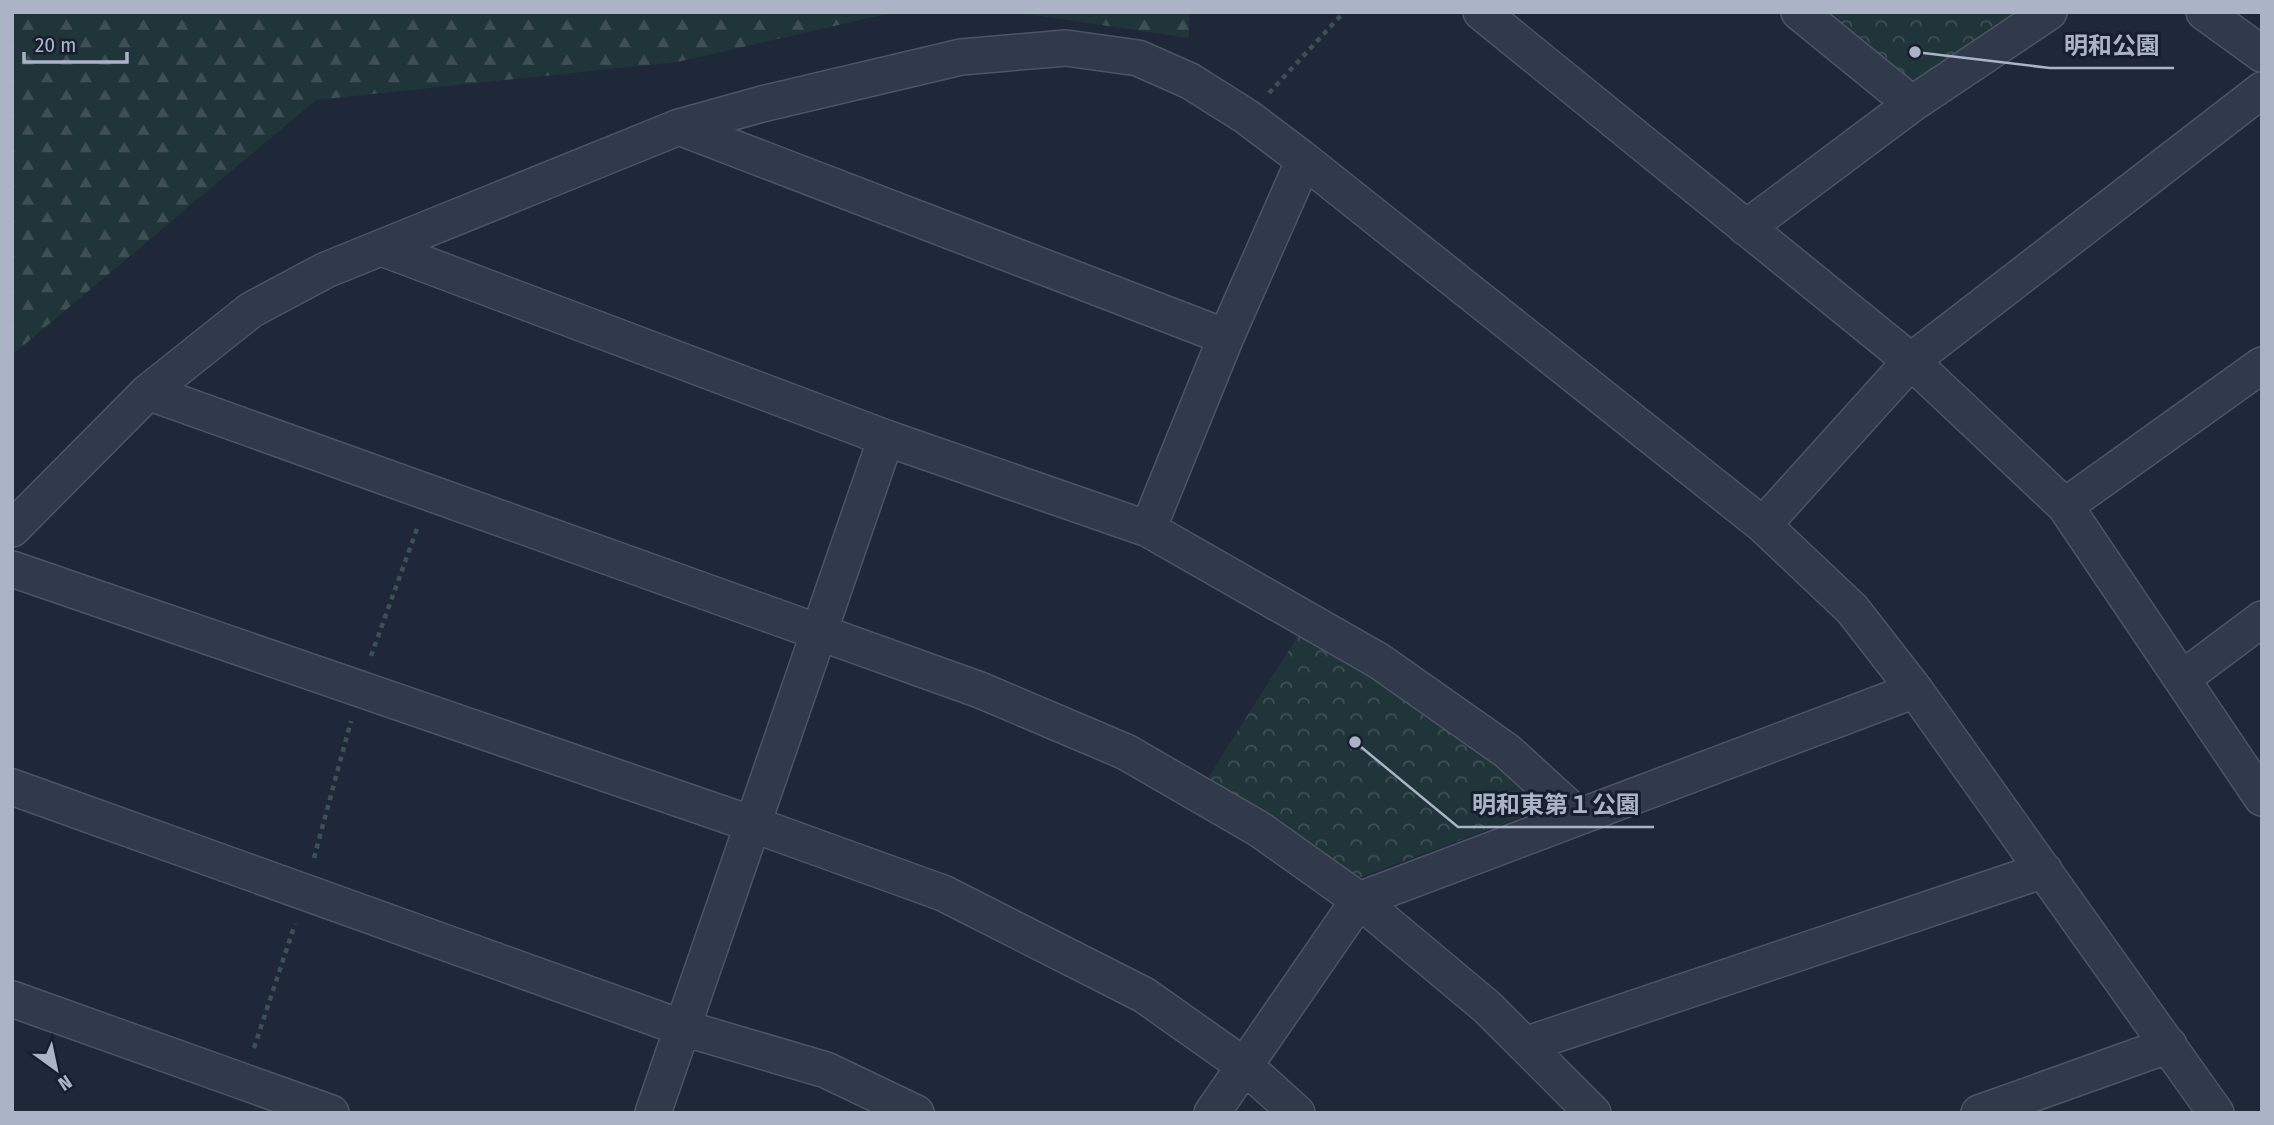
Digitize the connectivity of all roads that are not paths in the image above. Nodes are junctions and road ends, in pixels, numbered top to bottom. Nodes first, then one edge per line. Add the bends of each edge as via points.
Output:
1 (1480, 12) edge
2 (1799, 12) edge
3 (2049, 12) edge
4 (2204, 12) edge
5 (2262, 54) edge
6 (2262, 90) edge
7 (1912, 104) junction
8 (679, 127) junction
9 (1304, 160) junction
10 (1745, 228) junction
11 (382, 248) junction
12 (1226, 337) junction
13 (1911, 361) junction
14 (2262, 365) edge
15 (148, 392) junction
16 (886, 438) junction
17 (2065, 506) junction
18 (1763, 525) junction
19 (12, 529) edge
20 (1148, 529) junction
21 (12, 569) edge
22 (2262, 619) edge
23 (820, 631) junction
24 (2183, 678) junction
25 (1915, 690) junction
26 (12, 787) edge
27 (2262, 799) edge
28 (1577, 815) junction
29 (752, 824) junction
30 (2044, 870) junction
31 (1359, 900) junction
32 (12, 999) edge
33 (680, 1027) junction
34 (1525, 1045) junction
35 (2169, 1045) junction
36 (1246, 1067) junction
37 (331, 1113) edge
38 (653, 1113) edge
39 (916, 1113) edge
40 (1212, 1113) edge
41 (1297, 1113) edge
42 (1594, 1113) edge
43 (1979, 1113) edge
44 (2216, 1113) edge

1 - 10 street
2 - 7 street
3 - 7 street
4 - 5 street
6 - 13 street
7 - 10 street
8 - 9 street via 961,57 1066,48 1138,58 1191,81
8 - 11 street
8 - 12 street
9 - 12 street
9 - 18 street
10 - 13 street
11 - 15 street via 326,270 251,310
11 - 16 street
12 - 20 street
13 - 17 street
13 - 18 street
14 - 17 street
15 - 19 street
15 - 23 street
16 - 20 street
16 - 23 street
17 - 24 street
18 - 25 street via 1852,609
20 - 28 street via 1379,661 1507,751
21 - 29 street
22 - 24 street
23 - 29 street
23 - 31 street via 980,690 1126,752 1259,829
24 - 27 street
25 - 28 street
25 - 30 street
26 - 33 street
28 - 31 street
29 - 33 street
29 - 36 street via 943,893 1144,995
30 - 34 street
30 - 35 street
31 - 34 street via 1487,1007
31 - 36 street
32 - 37 street
33 - 38 street
33 - 39 street via 826,1070
34 - 42 street
35 - 43 street
35 - 44 street
36 - 40 street
36 - 41 street

